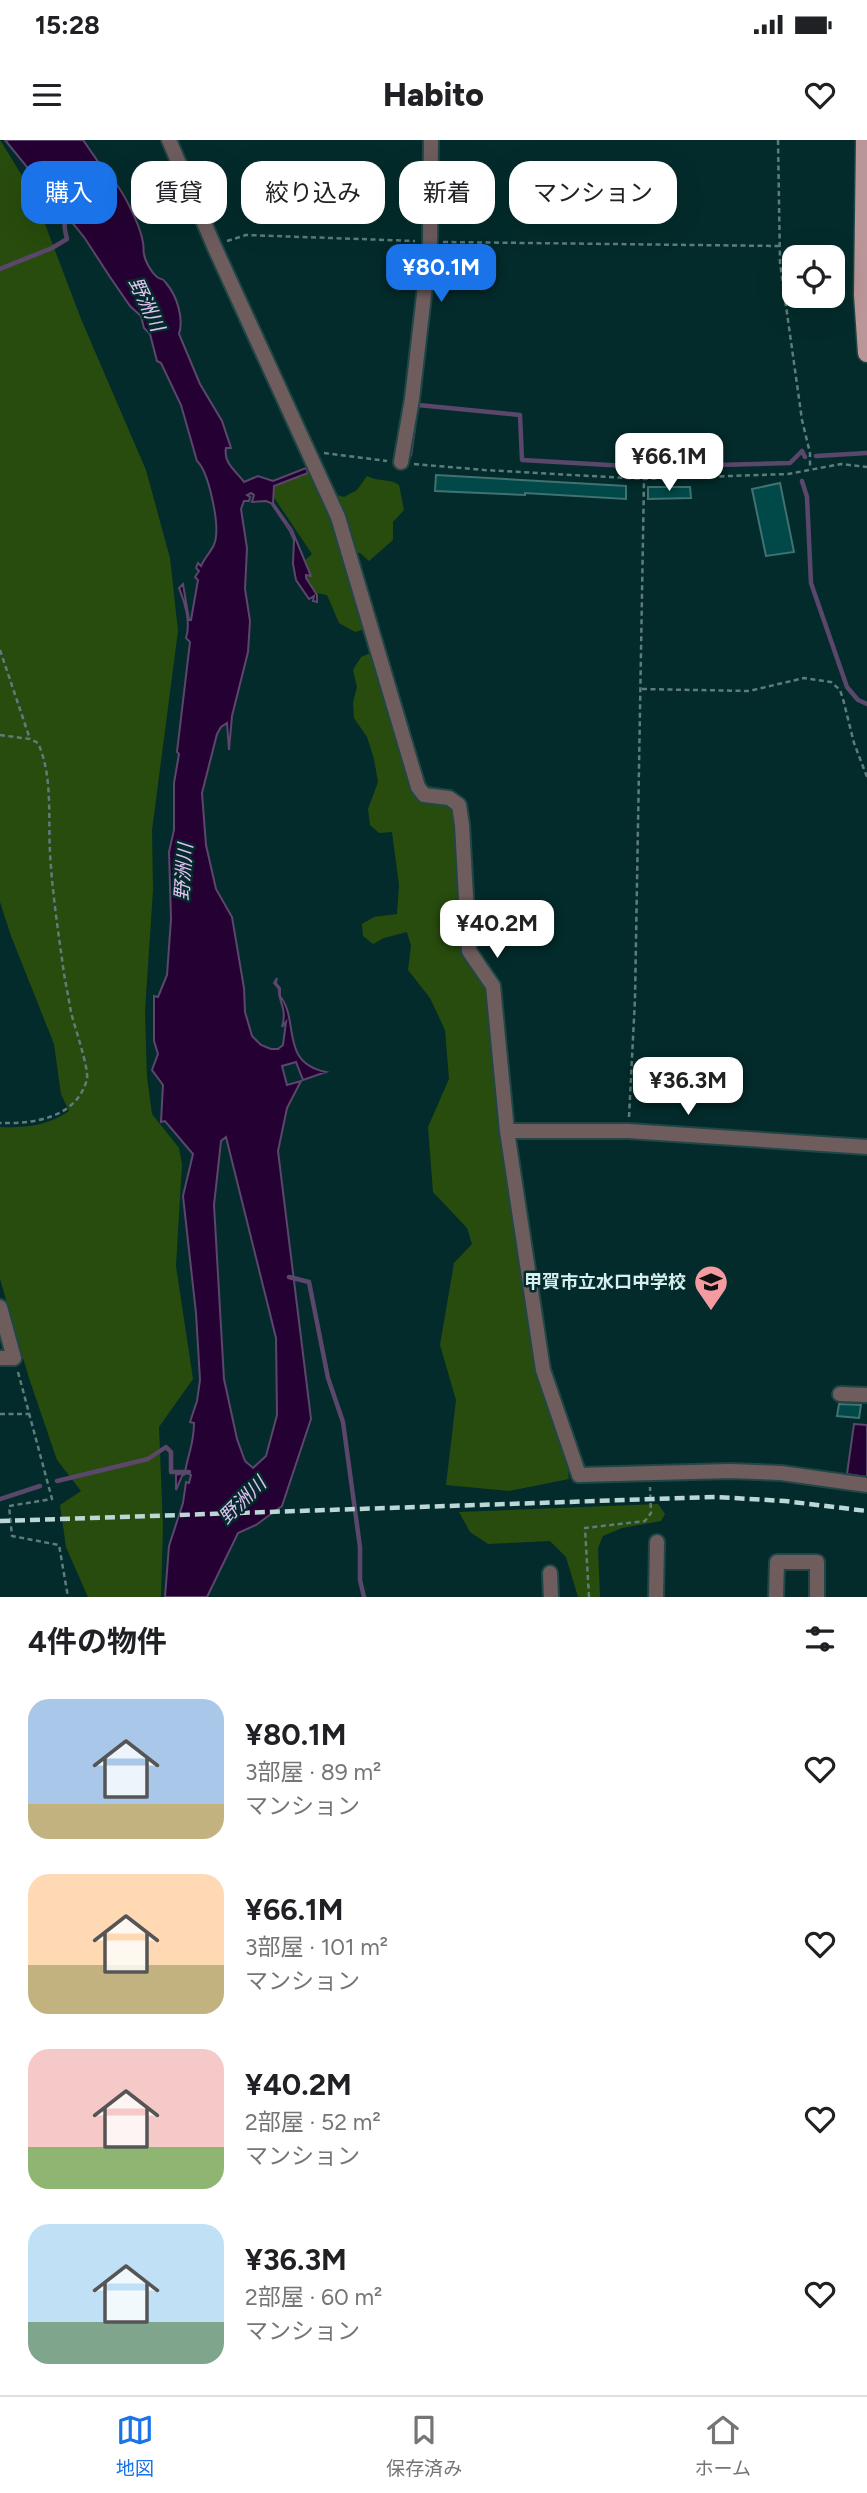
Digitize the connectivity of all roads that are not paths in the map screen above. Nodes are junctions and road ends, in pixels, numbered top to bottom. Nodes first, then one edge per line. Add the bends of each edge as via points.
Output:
1 (169, 140) edge
2 (431, 140) edge
3 (865, 140) edge
4 (867, 353) edge
5 (401, 462) road end
6 (507, 1130) junction
7 (867, 1147) edge
8 (0, 1307) edge
9 (7, 1358) edge
10 (840, 1394) dead end
11 (867, 1395) edge
12 (867, 1485) edge
13 (657, 1542) dead end
14 (550, 1573) dead end
15 (551, 1597) edge
16 (656, 1597) edge
17 (776, 1597) edge
18 (817, 1597) edge

1 - 6 street via 338,517 418,787 424,795 449,798 459,806 468,951 493,986
2 - 5 street via 430,241
3 - 4 main road
6 - 7 street via 628,1130
6 - 12 street via 543,1370 579,1475 730,1471
8 - 9 street
10 - 11 street
13 - 16 street
14 - 15 street
17 - 18 street via 777,1562 817,1562

